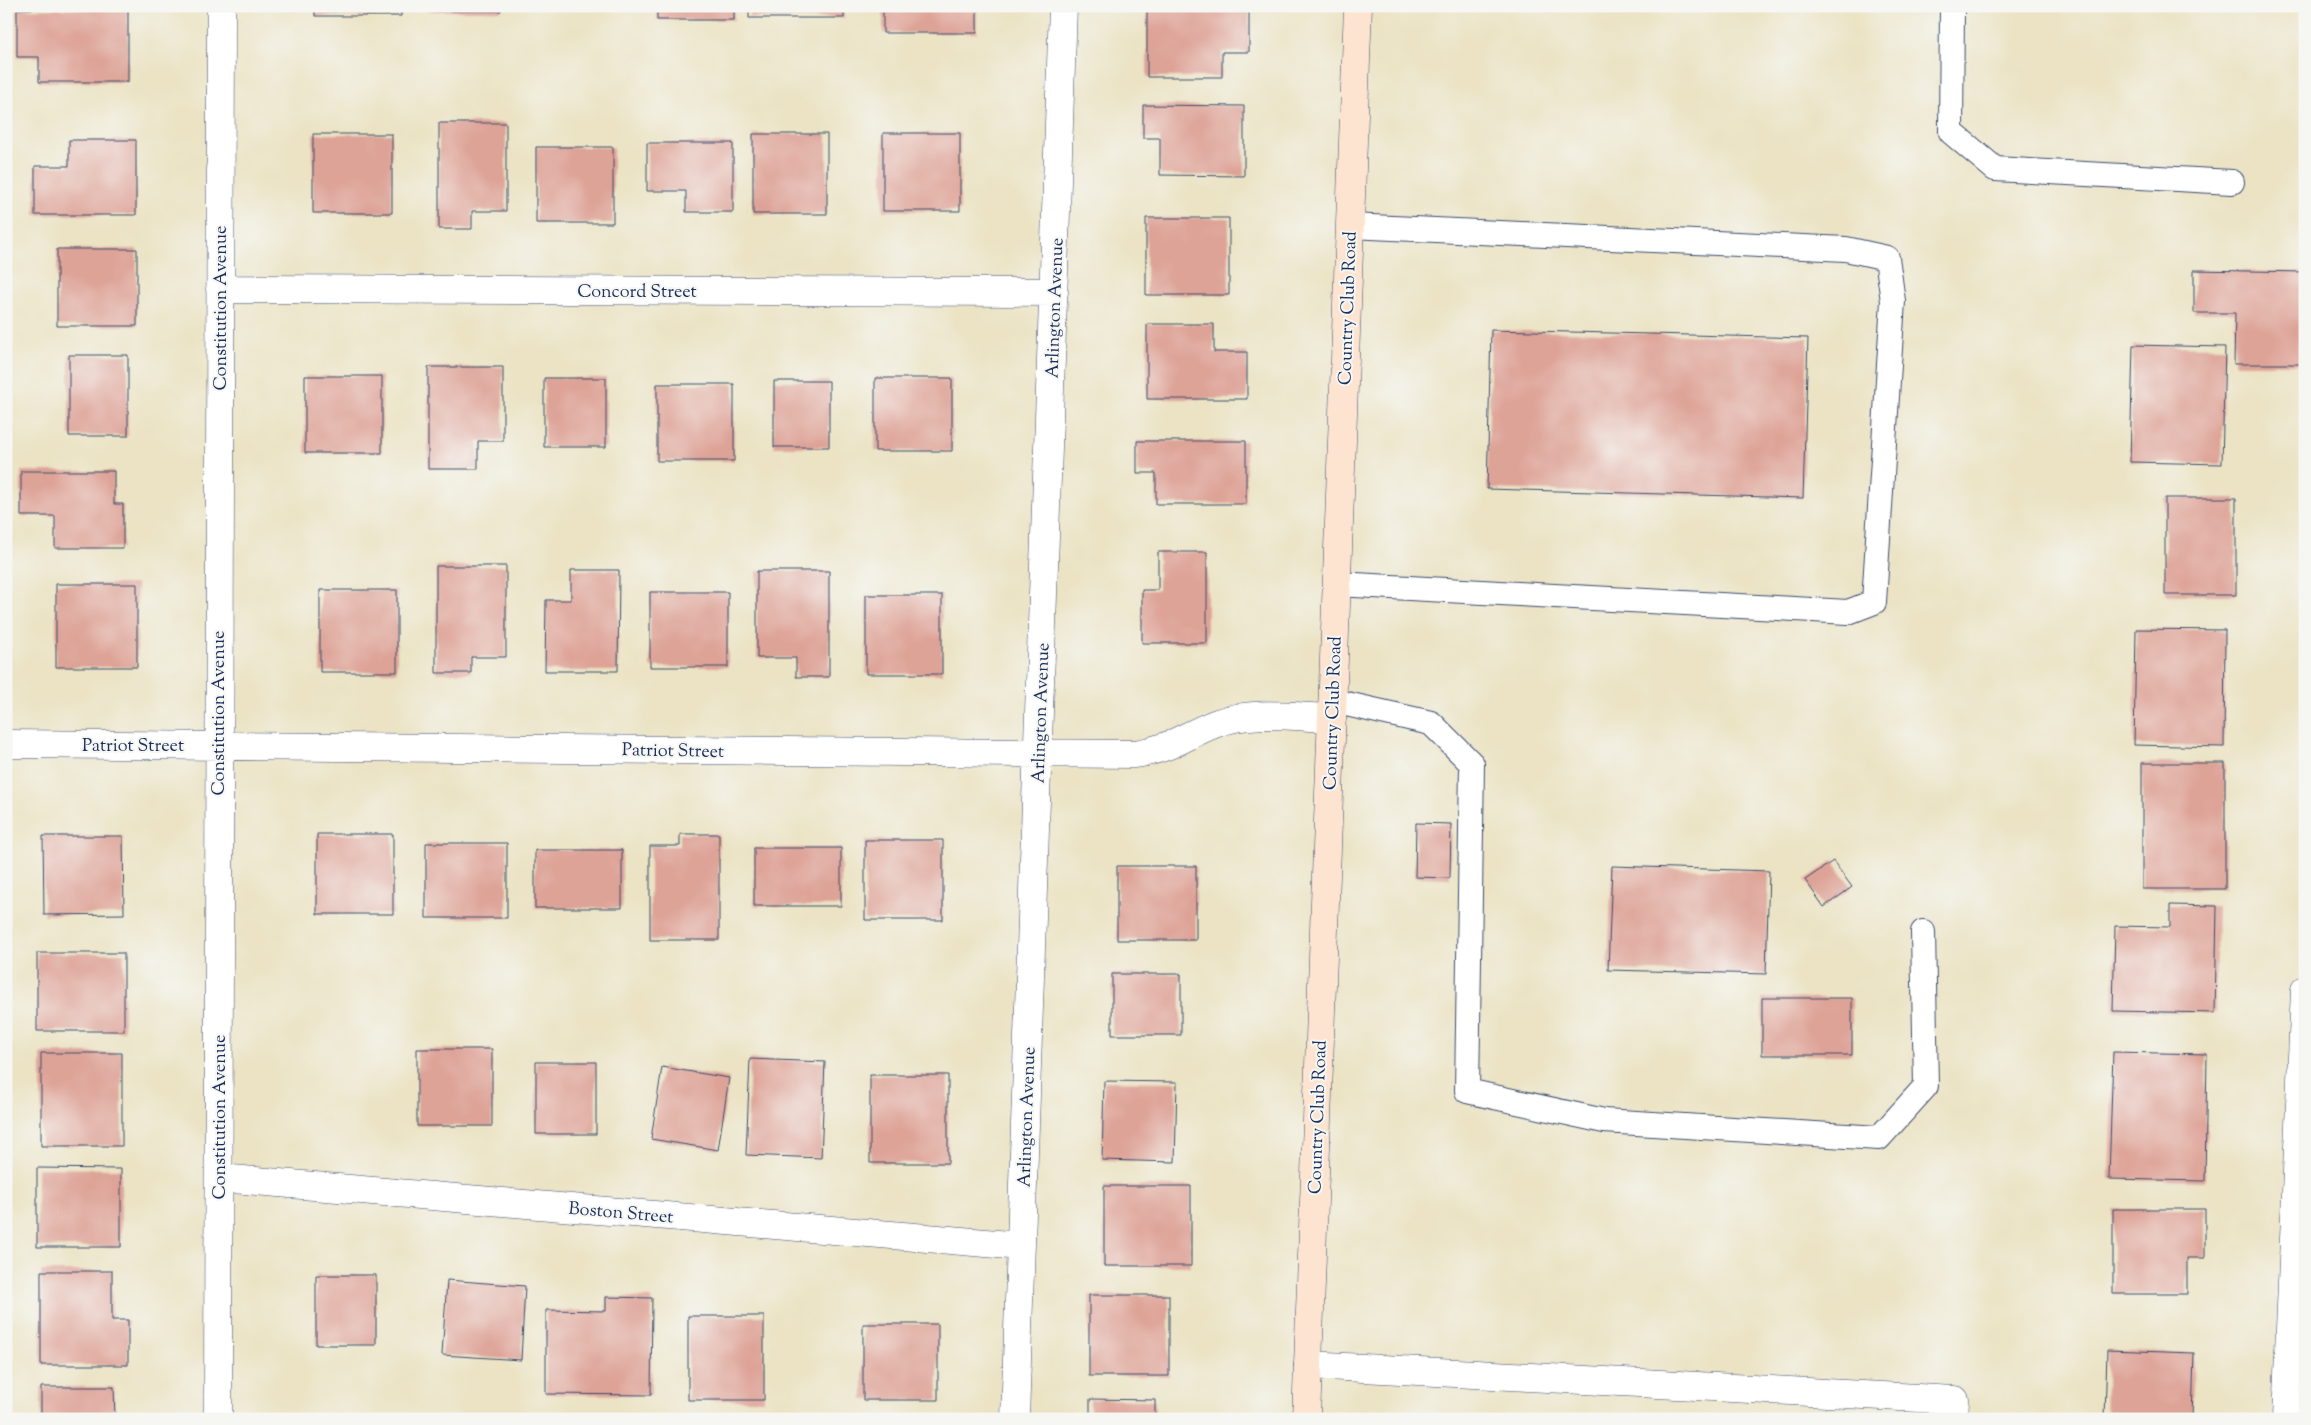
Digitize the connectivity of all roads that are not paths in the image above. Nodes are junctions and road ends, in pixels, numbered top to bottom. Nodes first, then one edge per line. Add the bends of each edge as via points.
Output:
1 (221, 6) edge
2 (1063, 6) edge
3 (1358, 6) edge
4 (1952, 6) edge
5 (2232, 182) dead end
6 (1350, 226) junction
7 (220, 290) junction
8 (1054, 292) junction
9 (1337, 584) junction
10 (1332, 710) junction
11 (6, 744) edge
12 (218, 745) junction
13 (1039, 753) junction
14 (1923, 932) dead end
15 (2305, 990) edge
16 (220, 1178) junction
17 (1021, 1246) junction
18 (2297, 1357) edge
19 (1308, 1365) junction
20 (218, 1419) edge
21 (1015, 1419) edge
22 (1306, 1419) edge
23 (1954, 1419) edge
24 (2286, 1419) edge

1 - 7 street, Constitution Avenue
2 - 8 street, Arlington Avenue
3 - 6 street, Country Club Road
4 - 5 lane via 1951,132 1995,169
6 - 9 street, Country Club Road
6 - 9 lane via 1846,248 1887,258 1893,301 1874,602 1848,612
7 - 8 street, Concord Street
7 - 12 street, Constitution Avenue
8 - 13 street, Arlington Avenue
9 - 10 street, Country Club Road
10 - 13 street, Patriot Street via 1238,718 1217,723 1156,751 1135,754
10 - 14 lane via 1431,722 1472,764 1467,1091 1604,1121 1879,1138 1926,1086
10 - 19 street, Country Club Road
11 - 12 street, Patriot Street
12 - 13 street, Patriot Street
12 - 16 street, Constitution Avenue
13 - 17 street, Arlington Avenue
15 - 18 street
16 - 17 street, Boston Street
16 - 20 street, Constitution Avenue
17 - 21 street, Arlington Avenue
18 - 24 street
19 - 22 street, Country Club Road
19 - 23 street via 1955,1400

